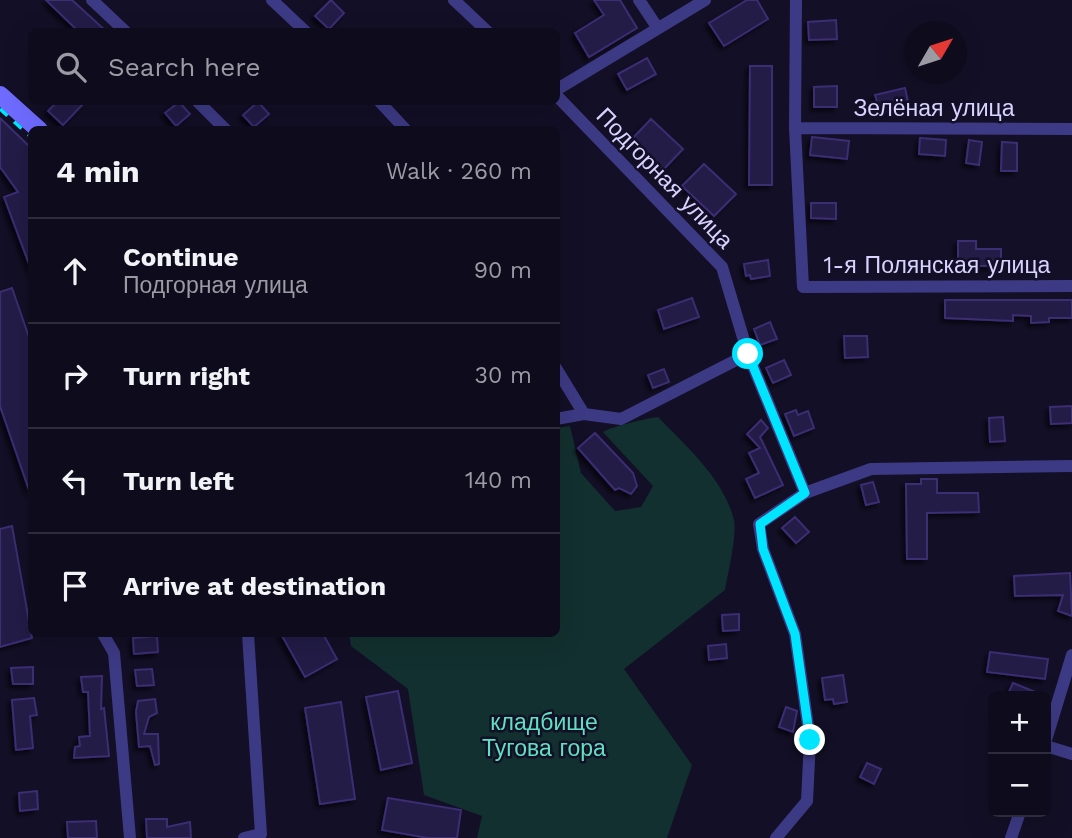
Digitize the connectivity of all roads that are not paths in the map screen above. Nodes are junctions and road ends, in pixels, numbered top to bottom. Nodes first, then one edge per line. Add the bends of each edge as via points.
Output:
1 (93, 0) edge
2 (272, 0) edge
3 (454, 0) edge
4 (639, 0) edge
5 (705, 0) edge
6 (796, 0) edge
7 (657, 27) junction
8 (122, 28) edge
9 (302, 28) edge
10 (484, 28) edge
11 (560, 88) edge
12 (0, 95) edge
13 (560, 99) edge
14 (201, 105) edge
15 (383, 105) edge
16 (35, 126) edge
17 (222, 126) edge
18 (402, 126) edge
19 (795, 128) junction
20 (1072, 129) edge
21 (1072, 286) edge
22 (748, 354) junction
23 (560, 375) edge
24 (584, 414) junction
25 (560, 418) edge
26 (1072, 466) edge
27 (805, 493) junction
28 (105, 637) edge
29 (248, 637) edge
30 (1072, 656) edge
31 (1051, 724) edge
32 (1051, 748) edge
33 (1072, 754) edge
34 (1018, 817) edge
35 (130, 838) edge
36 (244, 838) edge
37 (776, 838) edge
38 (1011, 838) edge

1 - 8 street
2 - 9 street
3 - 10 street
4 - 7 street
5 - 7 street
6 - 19 street
7 - 11 street
12 - 16 street
13 - 22 street, Подгорная улица via 722,267
14 - 17 street
15 - 18 street
19 - 20 street, Зелёная улица
19 - 21 street, 1-я Полянская улица via 803,286
22 - 24 street via 621,419
22 - 27 street, Подгорная улица
23 - 24 street
24 - 25 street
26 - 27 street via 871,469
27 - 37 street via 760,524 763,549 795,634 810,740 807,801
28 - 35 street via 114,653
29 - 36 street via 261,834
30 - 31 street
32 - 33 street
34 - 38 street

